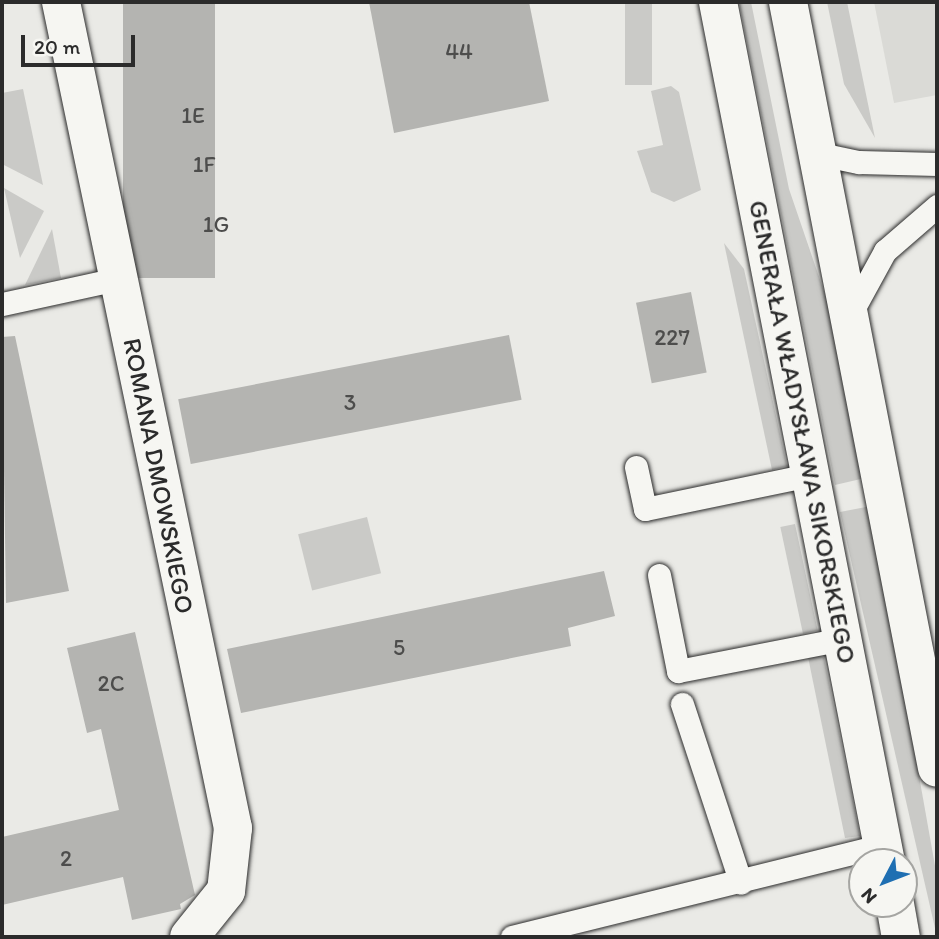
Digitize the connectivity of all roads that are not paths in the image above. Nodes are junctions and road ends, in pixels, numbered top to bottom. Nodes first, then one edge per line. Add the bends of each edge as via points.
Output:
1 (61, 2) edge
2 (718, 2) edge
3 (788, 2) edge
4 (820, 154) junction
5 (937, 164) edge
6 (937, 206) edge
7 (117, 279) junction
8 (2, 304) edge
9 (850, 313) junction
10 (636, 467) dead end
11 (809, 475) junction
12 (659, 576) dead end
13 (842, 639) junction
14 (682, 704) dead end
15 (937, 768) edge
16 (883, 848) edge
17 (848, 861) edge
18 (741, 883) junction
19 (898, 918) edge
20 (189, 937) edge
21 (512, 937) edge
22 (901, 937) edge

1 - 7 main road, ROMANA DMOWSKIEGO
2 - 11 main road, GENERAŁA WŁADYSŁAWA SIKORSKIEGO
3 - 4 main road
4 - 5 lane via 859,162
4 - 9 main road
6 - 9 lane via 886,251
7 - 8 lane
7 - 20 main road, ROMANA DMOWSKIEGO via 233,828 226,891
9 - 15 main road
10 - 11 lane via 645,509
11 - 13 main road, GENERAŁA WŁADYSŁAWA SIKORSKIEGO
12 - 13 lane via 678,671
13 - 16 main road, GENERAŁA WŁADYSŁAWA SIKORSKIEGO
14 - 18 lane
17 - 18 lane
18 - 21 lane
19 - 22 main road

